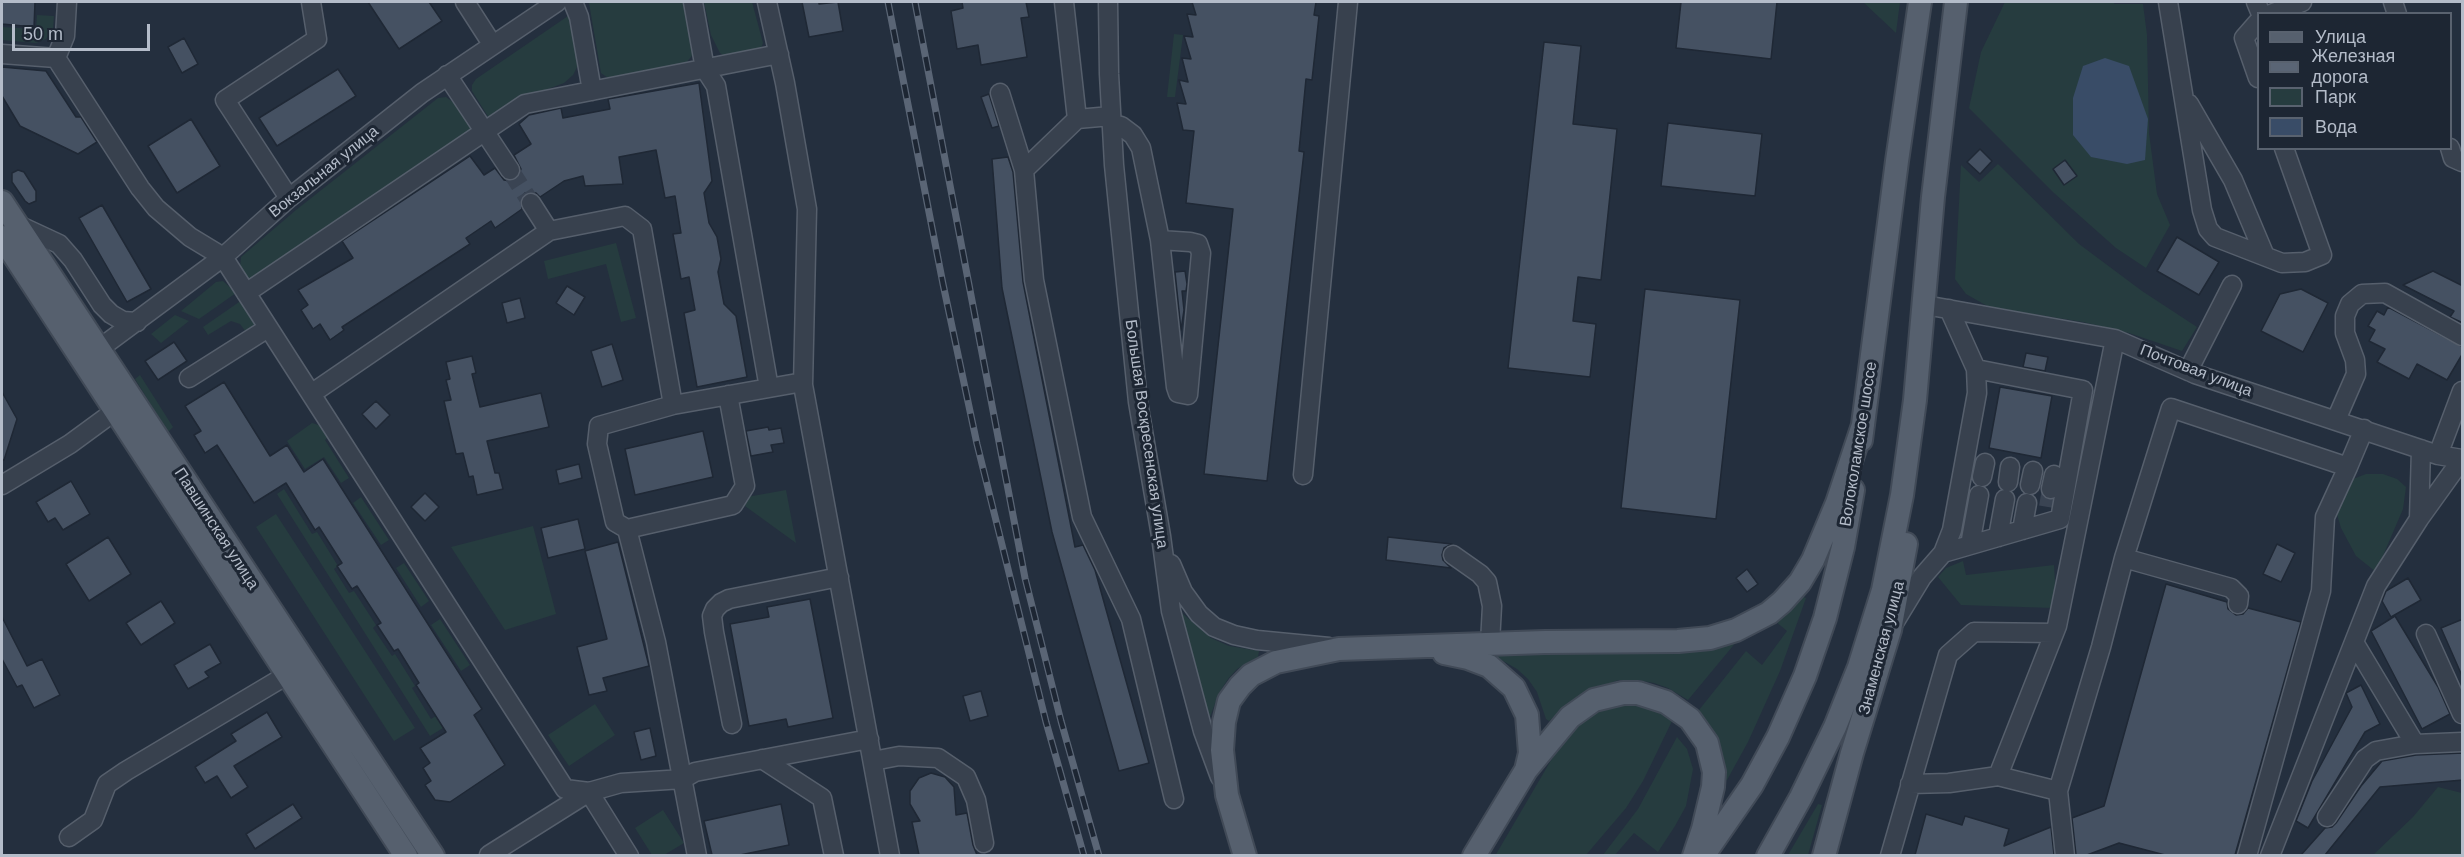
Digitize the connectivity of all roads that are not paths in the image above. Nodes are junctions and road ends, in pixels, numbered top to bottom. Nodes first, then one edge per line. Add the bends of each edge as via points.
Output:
1 (67, 2) edge
2 (310, 2) edge
3 (465, 2) edge
4 (556, 2) edge
5 (573, 2) edge
6 (693, 2) edge
7 (767, 2) edge
8 (1064, 2) edge
9 (1108, 2) edge
10 (1348, 2) edge
11 (1912, 2) edge
12 (1920, 2) edge
13 (1956, 2) edge
14 (1961, 2) edge
15 (2168, 2) edge
16 (2302, 2) edge
17 (2276, 12) edge
18 (2257, 24) edge
19 (1952, 33) junction
20 (1915, 40) junction
21 (492, 44) junction
22 (2, 54) edge
23 (779, 54) junction
24 (56, 58) junction
25 (705, 69) junction
26 (2257, 73) edge
27 (447, 75) junction
28 (592, 91) junction
29 (1000, 93) dead end
30 (2183, 95) junction
31 (1077, 119) junction
32 (1111, 119) junction
33 (486, 131) junction
34 (2285, 150) edge
35 (2451, 150) edge
36 (2463, 162) edge
37 (510, 170) tunnel mouth
38 (1024, 170) junction
39 (289, 198) junction
40 (2, 202) edge
41 (531, 203) tunnel mouth
42 (9, 230) edge
43 (549, 231) junction
44 (1160, 240) junction
45 (2265, 256) junction
46 (223, 257) junction
47 (2232, 285) dead end
48 (246, 292) junction
49 (1925, 305) junction
50 (1949, 309) junction
51 (137, 322) junction
52 (268, 328) junction
53 (2463, 336) edge
54 (2115, 339) junction
55 (90, 356) junction
56 (1976, 369) junction
57 (2188, 371) junction
58 (189, 378) dead end
59 (803, 382) junction
60 (769, 388) junction
61 (2463, 391) edge
62 (311, 394) junction
63 (728, 395) junction
64 (1915, 400) junction
65 (673, 405) junction
66 (115, 411) junction
67 (2336, 420) junction
68 (1863, 425) junction
69 (2364, 429) junction
70 (2430, 452) junction
71 (2462, 459) edge
72 (2348, 467) junction
73 (1304, 475) dead end
74 (1982, 478) dead end
75 (2008, 483) dead end
76 (2, 484) edge
77 (2030, 487) dead end
78 (2419, 519) junction
79 (627, 530) junction
80 (2022, 530) junction
81 (1161, 536) junction
82 (1998, 537) junction
83 (1970, 545) junction
84 (1943, 553) junction
85 (1453, 555) dead end
86 (2124, 558) junction
87 (839, 577) junction
88 (2238, 604) dead end
89 (1890, 630) junction
90 (2054, 633) junction
91 (2426, 634) dead end
92 (1490, 644) junction
93 (2355, 644) junction
94 (1339, 648) junction
95 (1416, 648) junction
96 (287, 675) junction
97 (2463, 714) edge
98 (732, 724) dead end
99 (869, 739) junction
100 (2463, 742) edge
101 (2415, 744) junction
102 (762, 759) junction
103 (873, 761) junction
104 (1526, 770) junction
105 (1998, 777) junction
106 (683, 778) junction
107 (1910, 784) junction
108 (2058, 791) junction
109 (589, 792) junction
110 (1227, 795) junction
111 (1174, 799) dead end
112 (2327, 817) dead end
113 (69, 837) dead end
114 (984, 843) dead end
115 (406, 855) edge
116 (432, 855) edge
117 (489, 855) edge
118 (629, 855) edge
119 (698, 855) edge
120 (834, 855) edge
121 (890, 855) edge
122 (1245, 855) edge
123 (1474, 855) edge
124 (1694, 855) edge
125 (1703, 855) edge
126 (1768, 855) edge
127 (1824, 855) edge
128 (1890, 855) edge
129 (2065, 855) edge
130 (2247, 855) edge
131 (2270, 855) edge

1 - 24 street via 64,36
2 - 39 street via 317,39 225,100
3 - 21 street
4 - 21 street, Вокзальная улица
5 - 28 street
6 - 25 street
7 - 23 street
8 - 31 street
9 - 32 street, Большая Воскресенская улица
10 - 73 street
11 - 20 street
12 - 20 main road, Волоколамское шоссе
13 - 19 main road
14 - 19 main road
15 - 30 street
16 - 17 street
18 - 26 street via 2244,38
19 - 49 main road
20 - 68 main road, Волоколамское шоссе
21 - 27 street, Вокзальная улица
22 - 24 street
23 - 25 street
23 - 59 street via 807,209
24 - 46 street via 156,208 190,237
25 - 28 street
25 - 60 street via 716,86
27 - 33 street
27 - 39 street, Вокзальная улица
28 - 33 street via 525,104
29 - 38 street
30 - 45 street via 2233,180
30 - 45 street via 2204,221 2215,237
31 - 32 street
31 - 38 street
32 - 44 street via 1133,135 1142,148
32 - 81 street, Большая Воскресенская улица via 1138,402
33 - 37 street
33 - 48 street
34 - 45 street via 2322,255 2294,263
35 - 36 street via 2453,158
38 - 111 street via 1034,280 1082,517 1131,619
39 - 46 street, Вокзальная улица
40 - 42 main road, Павшинская улица
41 - 43 street
42 - 51 street via 58,244 74,260 111,314 123,321
42 - 55 main road, Павшинская улица
43 - 62 street
43 - 65 street via 625,216 642,229
44 - 44 street via 1176,387 1178,393 1188,395 1201,253 1198,244
46 - 48 street
46 - 51 street, Вокзальная улица
47 - 57 street
48 - 52 street
49 - 50 street, Почтовая улица
49 - 64 main road
50 - 54 street, Почтовая улица
50 - 56 street
51 - 55 street, Вокзальная улица
52 - 58 street
52 - 62 street
53 - 67 street via 2385,293 2362,294 2350,304 2345,316 2345,333 2356,374
54 - 57 street, Почтовая улица
54 - 90 street
55 - 66 main road, Павшинская улица
55 - 116 main road, Павшинская улица
56 - 80 street via 2083,390 2060,519 2049,499
56 - 84 street via 1977,393 1966,460 1952,530
57 - 67 street, Почтовая улица
59 - 60 street
59 - 87 street
60 - 63 street
61 - 70 street
62 - 109 street via 559,781 565,789
63 - 65 street
63 - 79 street via 745,486 733,505
64 - 89 main road, Знаменская улица via 1908,526
64 - 126 main road via 1885,579 1859,666 1835,727
65 - 79 street via 599,426 597,444 615,522
66 - 76 street via 70,444
66 - 96 main road, Павшинская улица
67 - 69 street, Почтовая улица
68 - 92 main road via 1813,560 1800,582 1769,613 1710,638
68 - 125 main road, Волоколамское шоссе via 1843,547 1806,676 1752,785
69 - 70 street, Почтовая улица
69 - 72 street
70 - 71 street, Почтовая улица
70 - 78 street
71 - 78 street
72 - 86 street via 2170,408
72 - 130 street via 2325,517 2321,591
74 - 83 street
75 - 82 street
77 - 80 street
78 - 93 street via 2376,586
79 - 106 street via 656,642
80 - 82 street
81 - 94 street via 1183,592 1214,627 1257,640
81 - 110 street, Большая Воскресенская улица via 1171,611 1203,731
82 - 83 street
83 - 84 street
84 - 89 street via 1922,577
85 - 92 street via 1487,582 1492,606
86 - 88 street via 2230,588 2239,596
86 - 108 street
87 - 98 street via 729,599 715,609 714,632
87 - 99 street
89 - 127 main road, Знаменская улица
90 - 105 street
90 - 107 street via 1974,632 1948,655
91 - 97 street
92 - 95 main road
93 - 101 street
93 - 131 street
94 - 95 main road
94 - 110 main road via 1276,662 1239,686 1229,701 1224,722 1222,750
95 - 104 main road via 1489,666 1514,688 1527,715 1530,753
96 - 113 street via 107,784 93,820
96 - 115 main road, Павшинская улица
99 - 102 street
99 - 103 street
100 - 101 street
101 - 112 street via 2376,752 2365,759
102 - 106 street via 695,772
102 - 120 street via 822,798
103 - 114 street via 899,756 938,758 966,777 976,800
103 - 121 street
104 - 123 main road
104 - 124 main road via 1570,717 1594,700 1630,693 1666,702 1700,730 1712,758 1713,787
105 - 107 street
105 - 108 street
106 - 109 street via 621,783
106 - 119 street
107 - 128 street
108 - 129 street
109 - 117 street
109 - 118 street
110 - 122 main road, Большая Воскресенская улица

